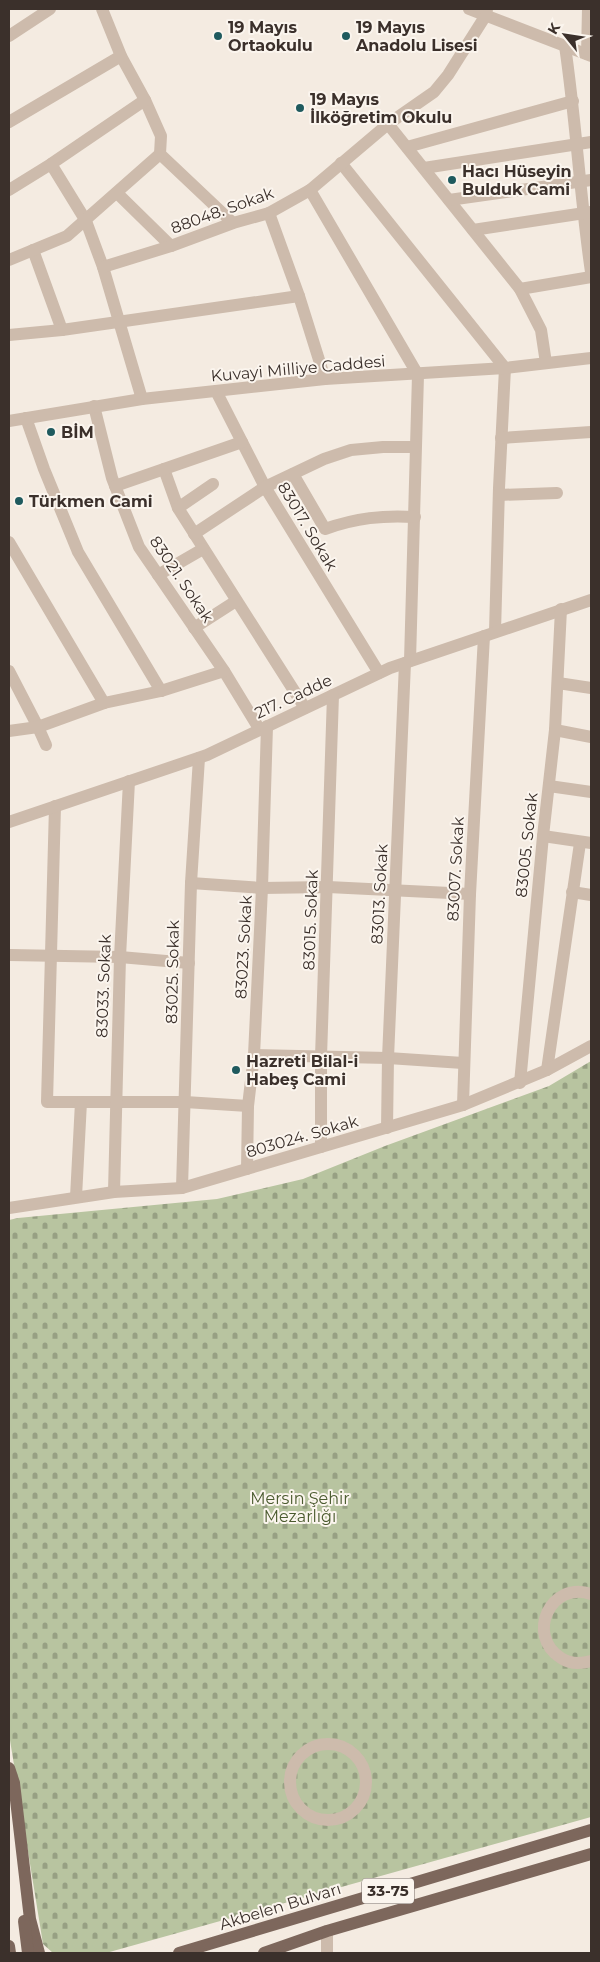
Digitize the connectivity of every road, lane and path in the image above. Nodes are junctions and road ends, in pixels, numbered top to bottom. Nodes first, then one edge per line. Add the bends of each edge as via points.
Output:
1 (50, 9) edge
2 (102, 9) edge
3 (469, 9) edge
4 (588, 9) edge
5 (486, 12) edge
6 (9, 36) edge
7 (565, 46) junction
8 (589, 55) edge
9 (121, 56) junction
10 (145, 100) junction
11 (573, 101) junction
12 (9, 122) edge
13 (388, 124) junction
14 (591, 142) edge
15 (576, 143) junction
16 (407, 147) junction
17 (160, 154) junction
18 (340, 163) junction
19 (51, 164) junction
20 (424, 168) junction
21 (585, 180) edge
22 (9, 190) edge
23 (310, 190) junction
24 (117, 193) junction
25 (449, 200) junction
26 (587, 212) edge
27 (269, 213) junction
28 (86, 221) junction
29 (233, 223) junction
30 (473, 230) junction
31 (171, 246) junction
32 (33, 250) junction
33 (9, 260) edge
34 (103, 268) junction
35 (591, 272) edge
36 (591, 277) edge
37 (520, 289) junction
38 (299, 296) junction
39 (120, 321) junction
40 (62, 330) junction
41 (9, 334) edge
42 (591, 358) edge
43 (546, 363) junction
44 (505, 368) junction
45 (418, 375) junction
46 (325, 379) junction
47 (216, 391) junction
48 (142, 399) junction
49 (94, 406) junction
50 (26, 418) junction
51 (9, 421) edge
52 (591, 432) edge
53 (501, 438) junction
54 (242, 442) junction
55 (415, 447) junction
56 (164, 469) junction
57 (293, 474) junction
58 (213, 484) dead end
59 (115, 486) junction
60 (265, 487) junction
61 (558, 493) dead end
62 (498, 496) junction
63 (178, 508) junction
64 (415, 517) junction
65 (194, 534) junction
66 (9, 542) edge
67 (204, 549) junction
68 (158, 575) junction
69 (591, 600) edge
70 (236, 601) junction
71 (561, 609) junction
72 (194, 628) junction
73 (489, 634) junction
74 (407, 662) junction
75 (224, 670) junction
76 (9, 671) edge
77 (379, 673) junction
78 (558, 683) junction
79 (591, 688) edge
80 (161, 691) junction
81 (333, 695) junction
82 (104, 703) junction
83 (305, 708) junction
84 (38, 727) junction
85 (263, 728) junction
86 (555, 730) junction
87 (9, 731) edge
88 (591, 737) edge
89 (46, 746) dead end
90 (199, 758) junction
91 (129, 781) junction
92 (549, 786) junction
93 (591, 792) edge
94 (55, 806) junction
95 (9, 822) edge
96 (543, 836) junction
97 (586, 843) edge
98 (191, 883) junction
99 (328, 887) junction
100 (262, 888) junction
101 (395, 890) junction
102 (572, 892) junction
103 (470, 894) junction
104 (591, 895) edge
105 (9, 955) edge
106 (52, 956) junction
107 (120, 957) junction
108 (189, 963) junction
109 (591, 1046) edge
110 (254, 1055) junction
111 (321, 1058) junction
112 (388, 1058) junction
113 (463, 1063) junction
114 (547, 1070) junction
115 (520, 1083) junction
116 (81, 1102) junction
117 (115, 1102) junction
118 (185, 1102) junction
119 (463, 1105) junction
120 (248, 1106) junction
121 (386, 1128) junction
122 (321, 1147) junction
123 (247, 1169) junction
124 (182, 1188) junction
125 (114, 1192) junction
126 (76, 1197) junction
127 (10, 1205) edge
128 (591, 1594) edge
129 (591, 1661) edge
130 (9, 1768) edge
131 (9, 1810) edge
132 (312, 1817) joint
133 (591, 1830) edge
134 (591, 1854) edge
135 (327, 1930) junction
136 (9, 1946) edge
137 (38, 1947) edge
138 (180, 1952) edge
139 (10, 1953) edge
140 (28, 1953) edge
141 (45, 1953) edge
142 (264, 1953) edge
143 (327, 1953) edge

1 - 6 street
2 - 9 street
3 - 5 street
4 - 8 street
5 - 7 street
5 - 13 street, 88048. Sokak via 434,92
7 - 8 street
7 - 11 street
9 - 10 street
9 - 12 street
10 - 17 street via 161,136
10 - 19 street
11 - 15 street
11 - 16 street
13 - 16 street
13 - 18 street, 88048. Sokak
14 - 15 street
15 - 20 street
15 - 21 street
16 - 20 street
17 - 24 street
17 - 29 street
18 - 23 street, 88048. Sokak
18 - 44 street
19 - 22 street
19 - 28 street
20 - 25 street
21 - 25 street
21 - 26 street
23 - 27 street, 88048. Sokak
23 - 45 street
24 - 28 street
24 - 31 street
25 - 30 street
26 - 30 street
26 - 35 street
27 - 29 street, 88048. Sokak
27 - 38 street
28 - 32 street via 67,236
28 - 34 street
29 - 31 street, 88048. Sokak
30 - 37 street
31 - 34 street, 88048. Sokak
32 - 33 street
32 - 40 street
34 - 39 street
36 - 37 street
37 - 43 street via 541,330
38 - 39 street
38 - 46 street
39 - 40 street
39 - 48 street
40 - 41 street
42 - 43 street, Kuvayi Milliye Caddesi
43 - 44 street, Kuvayi Milliye Caddesi
44 - 45 street, Kuvayi Milliye Caddesi
44 - 53 street, 83007. Sokak
45 - 46 street, Kuvayi Milliye Caddesi
45 - 55 street, 83013. Sokak
46 - 47 street, Kuvayi Milliye Caddesi
47 - 48 street, Kuvayi Milliye Caddesi
47 - 54 street, 83017. Sokak
48 - 49 street, Kuvayi Milliye Caddesi
49 - 50 street, Kuvayi Milliye Caddesi
49 - 59 street, 83021. Sokak
50 - 51 street, Kuvayi Milliye Caddesi
50 - 80 street via 78,552
52 - 53 street
53 - 62 street, 83007. Sokak
54 - 56 street
54 - 60 street, 83017. Sokak
55 - 57 street via 351,450
55 - 64 street, 83013. Sokak
56 - 59 street
56 - 63 street
57 - 60 street
57 - 64 street via 325,529 388,515
58 - 63 street
59 - 68 street, 83021. Sokak via 139,547
60 - 65 street
60 - 77 street, 83017. Sokak
61 - 62 street
62 - 73 street, 83007. Sokak
63 - 65 street
64 - 74 street, 83013. Sokak
65 - 67 street
66 - 82 street
67 - 68 street
67 - 70 street
68 - 72 street, 83021. Sokak
69 - 71 street, 217. Cadde
70 - 72 street
70 - 83 street
71 - 73 street, 217. Cadde
71 - 78 street, 83005. Sokak
72 - 75 street, 83021. Sokak
73 - 74 street, 217. Cadde
73 - 103 street, 83007. Sokak
74 - 77 street, 217. Cadde
74 - 101 street, 83013. Sokak
75 - 80 street
75 - 85 street, 83021. Sokak
76 - 84 street
77 - 81 street, 217. Cadde
78 - 79 street
78 - 86 street, 83005. Sokak
80 - 82 street
81 - 83 street, 217. Cadde
81 - 99 street, 83015. Sokak
82 - 84 street
83 - 85 street, 217. Cadde
84 - 87 street
84 - 89 street
85 - 90 street, 217. Cadde
85 - 100 street, 83023. Sokak
86 - 88 street
86 - 92 street, 83005. Sokak
90 - 91 street, 217. Cadde
90 - 98 street, 83025. Sokak
91 - 94 street, 217. Cadde
91 - 107 street, 83033. Sokak
92 - 93 street
92 - 96 street, 83005. Sokak
94 - 95 street, 217. Cadde
94 - 106 street
96 - 97 street
96 - 115 street, 83005. Sokak
97 - 102 street
98 - 100 street
98 - 108 street, 83025. Sokak
99 - 100 street
99 - 101 street
99 - 111 street, 83015. Sokak
100 - 110 street, 83023. Sokak
101 - 103 street
101 - 112 street, 83013. Sokak
102 - 104 street
102 - 114 street
103 - 113 street, 83007. Sokak
105 - 106 street
106 - 107 street
106 - 116 street via 47,1102
107 - 108 street
107 - 117 street, 83033. Sokak
108 - 118 street, 83025. Sokak
109 - 114 street, 803024. Sokak
110 - 111 street
110 - 120 street, 83023. Sokak
111 - 112 street
111 - 122 street, 83015. Sokak
112 - 113 street
112 - 121 street, 83013. Sokak
113 - 119 street, 83007. Sokak
114 - 115 street, 803024. Sokak
115 - 119 street, 803024. Sokak
116 - 117 street
116 - 126 street
117 - 118 street
117 - 125 street, 83033. Sokak
118 - 120 street
118 - 124 street, 83025. Sokak
119 - 121 street, 803024. Sokak
120 - 123 street, 83023. Sokak
121 - 122 street, 803024. Sokak
122 - 123 street, 803024. Sokak
123 - 124 street, 803024. Sokak
124 - 125 street, 803024. Sokak
125 - 126 street, 803024. Sokak
126 - 127 street, 803024. Sokak
128 - 129 street via 574,1592 563,1595 547,1611 544,1622 544,1634 555,1654 577,1663
130 - 137 main road via 14,1783 30,1919
131 - 140 main road
132 - 132 street via 324,1820 342,1818 357,1808 364,1798 367,1786 362,1762 341,1745 315,1746 303,1752 295,1763 290,1789 298,1806
133 - 138 main road, Akbelen Bulvarı / 33-75
134 - 135 main road, 33-75
135 - 142 main road, 33-75
135 - 143 street
136 - 139 main road
137 - 141 main road

